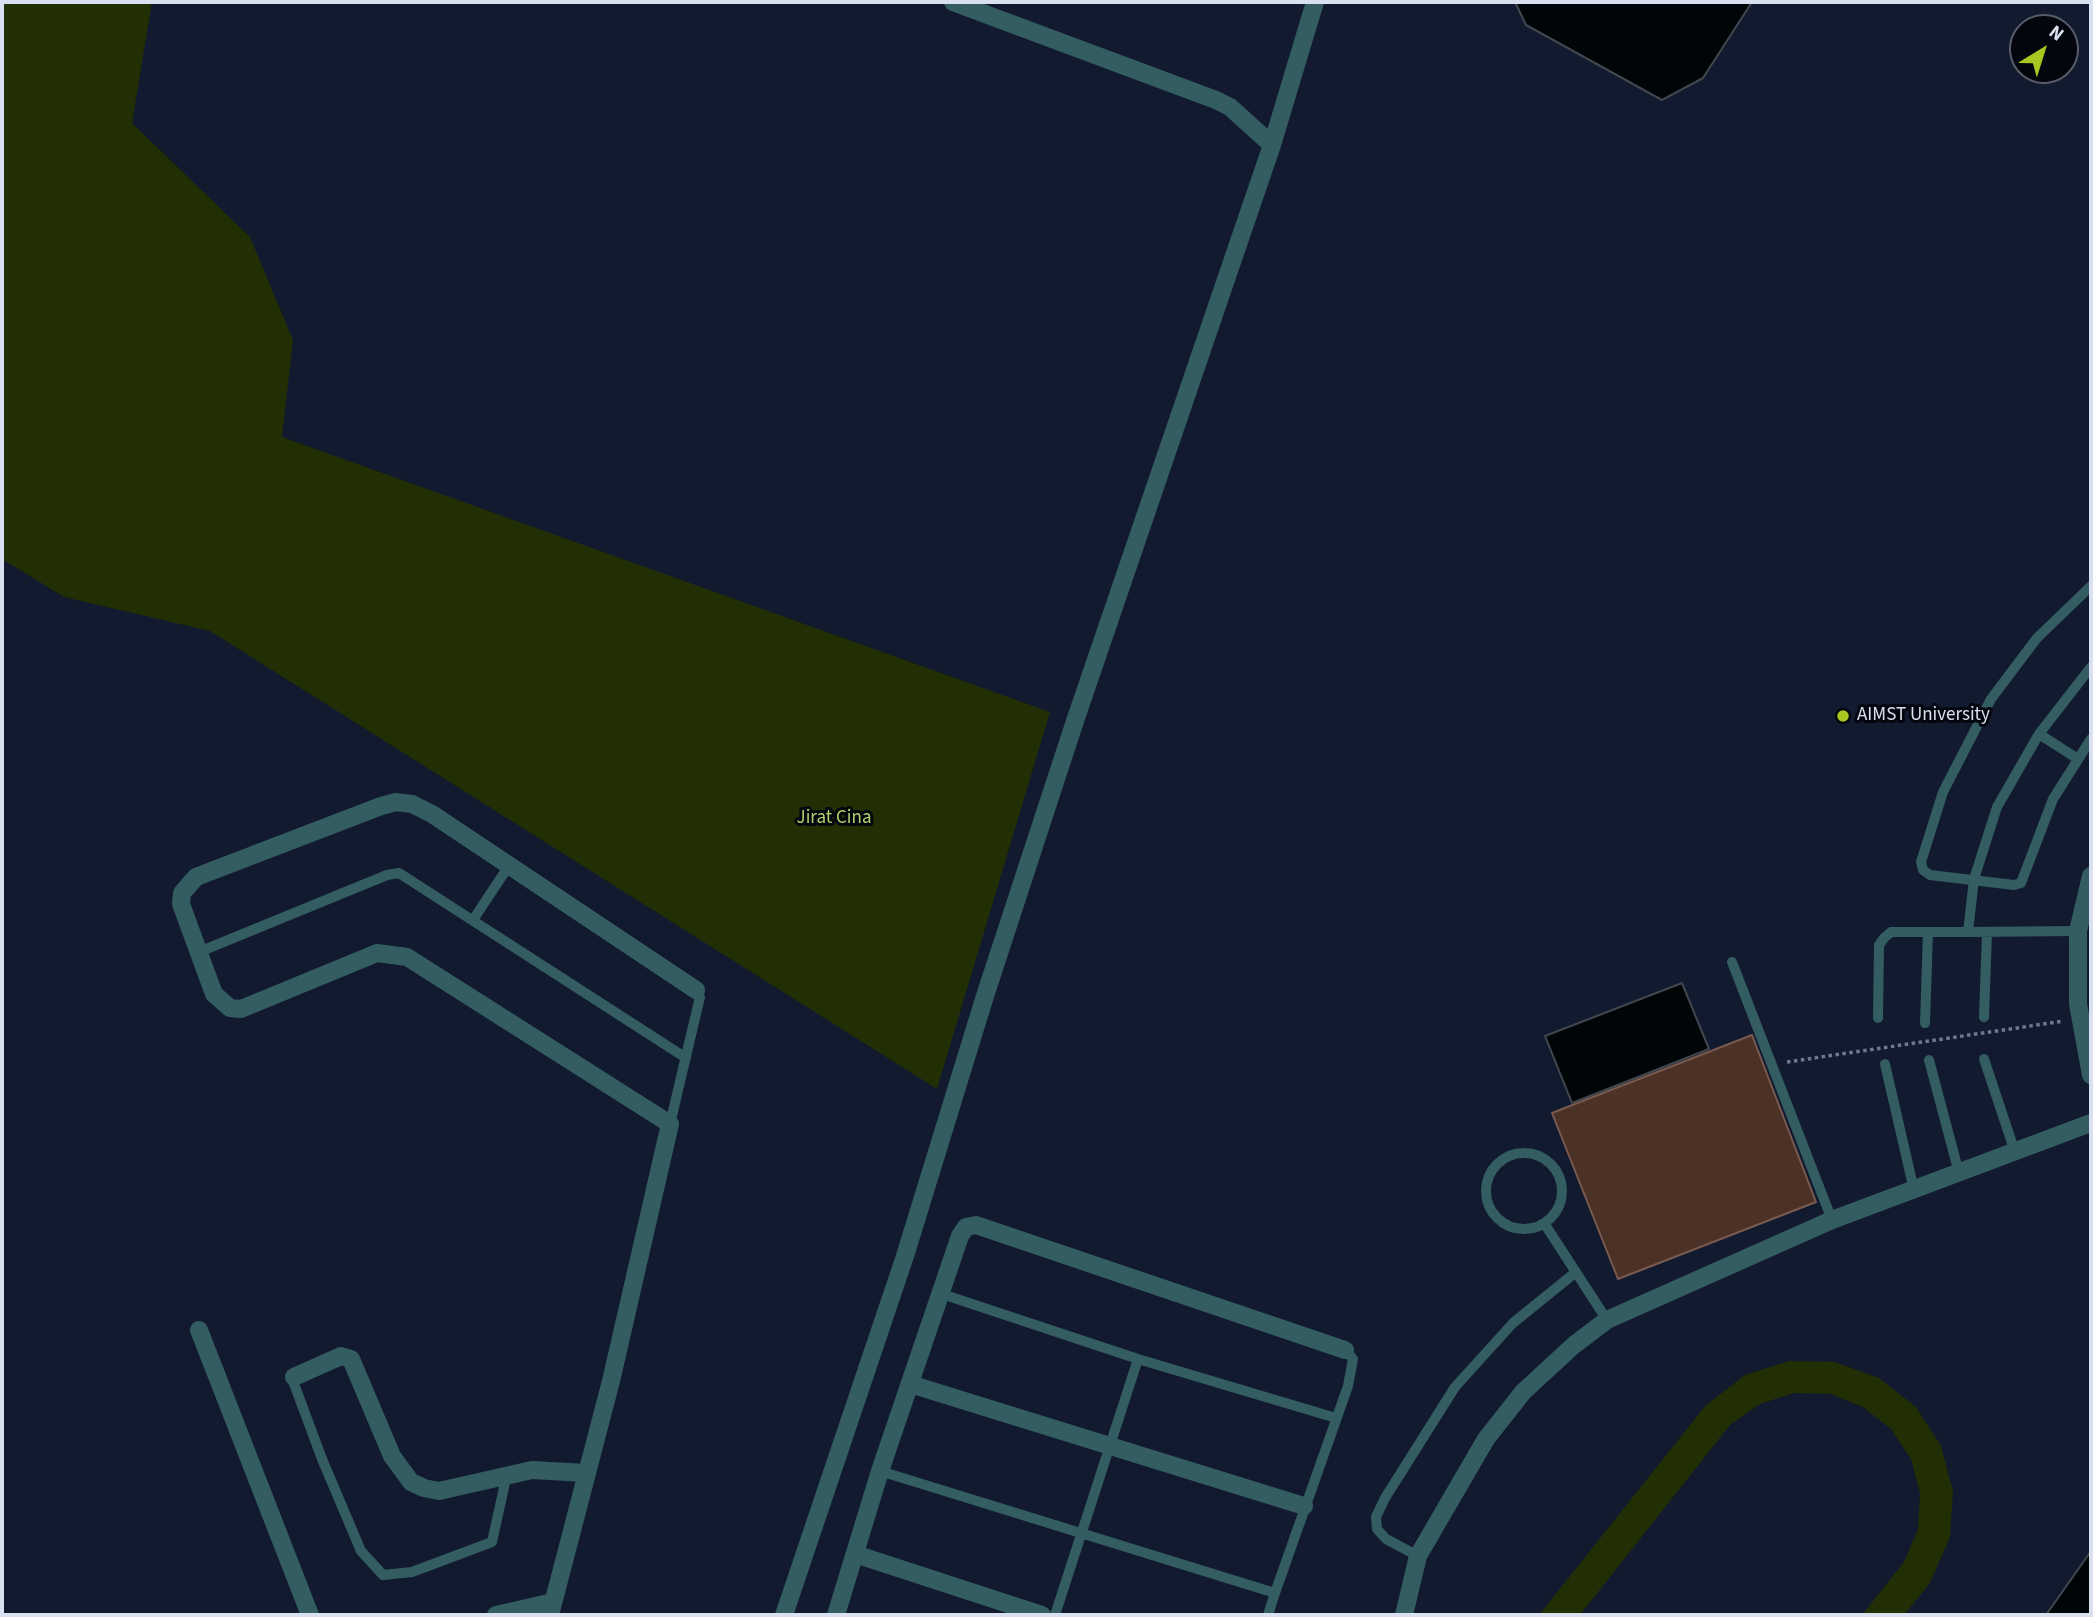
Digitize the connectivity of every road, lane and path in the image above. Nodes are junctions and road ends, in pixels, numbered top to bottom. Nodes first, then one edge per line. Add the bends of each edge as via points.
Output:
1 (953, 2) edge
2 (1315, 2) edge
3 (1272, 145) junction
4 (2091, 586) edge
5 (2091, 667) edge
6 (2039, 734) junction
7 (2091, 739) edge
8 (2078, 760) junction
9 (508, 867) junction
10 (2091, 876) edge
11 (1974, 879) junction
12 (473, 919) junction
13 (2078, 931) junction
14 (1928, 932) junction
15 (1968, 932) junction
16 (1987, 933) junction
17 (199, 952) junction
18 (1732, 962) dead end
19 (696, 990) joint
20 (1878, 1017) dead end
21 (1984, 1017) dead end
22 (2078, 1019) junction
23 (1925, 1023) dead end
24 (687, 1058) junction
25 (1983, 1059) dead end
26 (1929, 1060) dead end
27 (1771, 1064) junction
28 (1885, 1064) dead end
29 (2091, 1075) edge
30 (670, 1124) junction
31 (2091, 1124) edge
32 (2015, 1152) junction
33 (1959, 1173) junction
34 (1914, 1190) junction
35 (1832, 1220) junction
36 (1544, 1223) junction
37 (1576, 1272) junction
38 (942, 1294) junction
39 (1607, 1320) junction
40 (199, 1330) dead end
41 (1345, 1350) joint
42 (1138, 1359) junction
43 (294, 1377) joint
44 (910, 1384) junction
45 (1336, 1418) junction
46 (1109, 1446) junction
47 (880, 1471) junction
48 (586, 1473) junction
49 (508, 1474) junction
50 (1304, 1506) junction
51 (1079, 1535) junction
52 (855, 1554) junction
53 (1418, 1556) junction
54 (1275, 1593) junction
55 (551, 1609) edge
56 (310, 1615) edge
57 (496, 1615) edge
58 (784, 1615) edge
59 (836, 1615) edge
60 (1042, 1615) edge
61 (1055, 1615) edge
62 (1268, 1615) edge
63 (1404, 1615) edge

1 - 3 street via 1216,100
2 - 3 street
3 - 58 street via 1075,721 905,1256
4 - 11 lane via 2037,638 1991,699 1943,792 1921,862 1923,870 1930,875
5 - 6 lane
6 - 8 lane
6 - 11 lane via 1997,807
7 - 8 lane
8 - 11 lane via 2053,799 2025,879 2014,886
9 - 12 lane
9 - 17 street via 412,804 381,806 196,877 182,893 181,904
9 - 19 street
10 - 13 street
11 - 15 lane
12 - 17 lane via 399,873
12 - 24 lane
13 - 16 lane
13 - 22 street
14 - 15 lane
14 - 20 lane via 1891,932 1879,945
14 - 23 lane
15 - 16 lane
16 - 21 lane
17 - 30 street via 214,994 230,1008 241,1009 377,953 407,957
18 - 27 lane
19 - 24 lane via 700,997
22 - 27 path
22 - 29 street
24 - 30 lane
25 - 32 lane
26 - 33 lane
27 - 35 lane
28 - 34 lane
30 - 48 street
31 - 32 street
32 - 33 street
33 - 34 street
34 - 35 street
35 - 39 street
36 - 36 lane via 1521,1229 1499,1220 1491,1211 1485,1188 1494,1166 1503,1158 1516,1153 1542,1157 1559,1177 1560,1203
36 - 37 lane
37 - 39 lane
37 - 53 lane via 1513,1323 1463,1379 1385,1498 1376,1517 1377,1529
38 - 41 street via 960,1236 966,1227 976,1225
38 - 42 lane
38 - 44 street
39 - 53 street via 1523,1392 1486,1439
40 - 56 street
41 - 45 lane via 1353,1359 1353,1368
42 - 45 lane
42 - 46 lane
43 - 49 street via 341,1356 351,1359 392,1456 411,1482 424,1488 439,1491
43 - 49 lane via 361,1551 383,1575 412,1572 492,1542
44 - 46 street
44 - 47 street
45 - 50 lane
46 - 50 street
46 - 51 lane
47 - 51 lane
47 - 52 street
48 - 49 street via 544,1470
48 - 55 street
50 - 54 lane
51 - 54 lane
51 - 61 lane
52 - 59 street
52 - 60 street
53 - 63 street
54 - 62 lane
55 - 57 street

